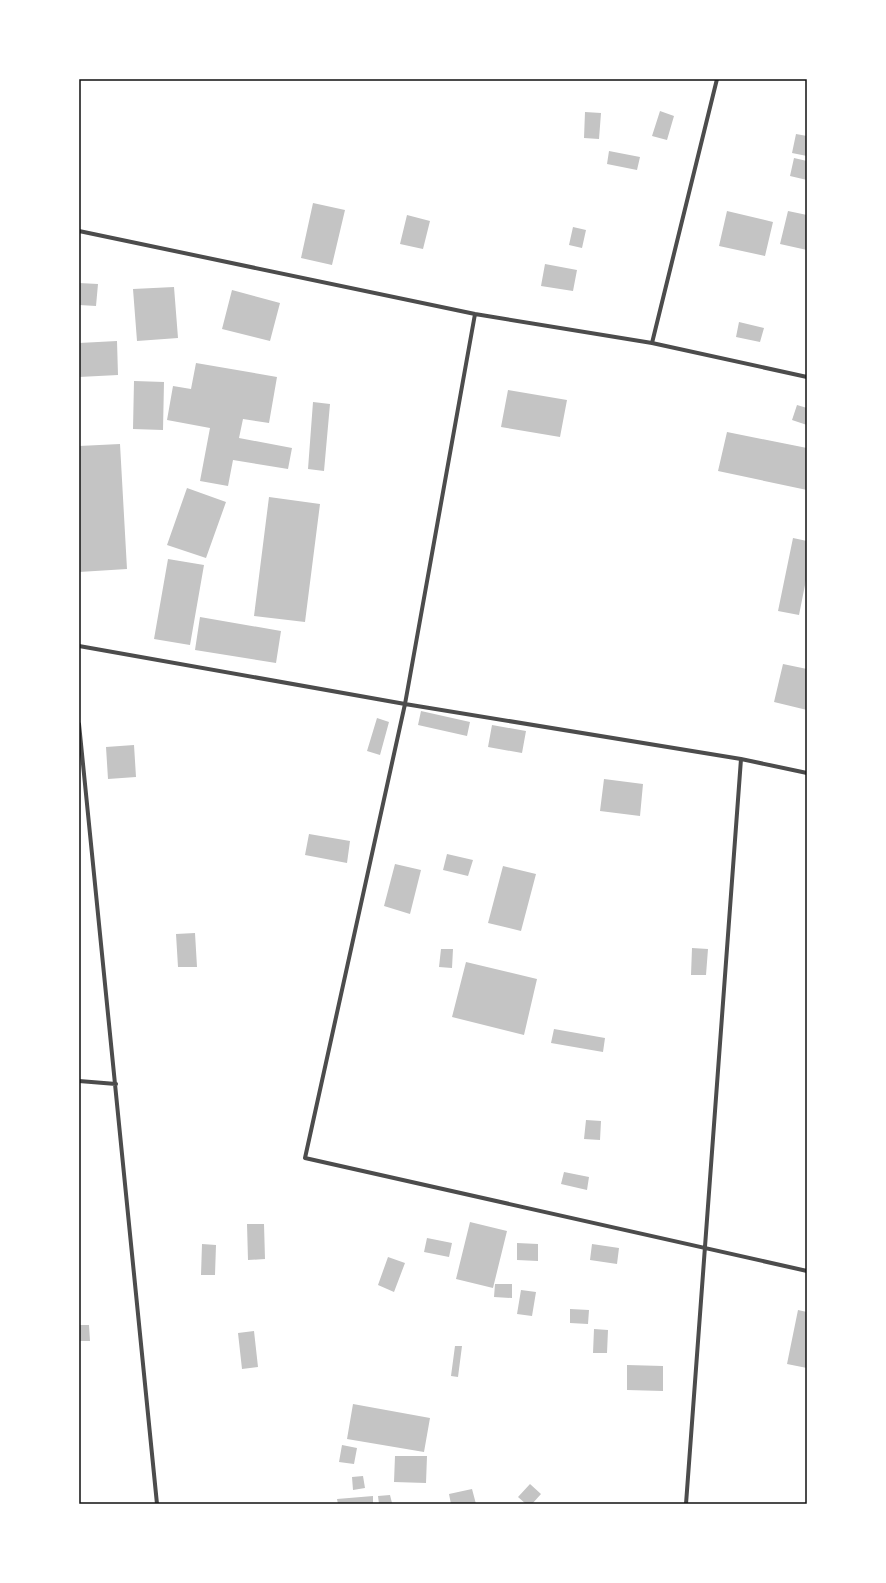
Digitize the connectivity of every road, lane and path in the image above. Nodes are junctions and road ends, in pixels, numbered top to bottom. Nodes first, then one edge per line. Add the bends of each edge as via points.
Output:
1 (717, 79) edge
2 (79, 231) edge
3 (475, 314) junction
4 (652, 343) junction
5 (807, 377) edge
6 (79, 646) edge
7 (406, 704) junction
8 (79, 724) edge
9 (741, 759) junction
10 (807, 773) edge
11 (79, 1081) edge
12 (116, 1084) junction
13 (705, 1249) junction
14 (807, 1271) edge
15 (157, 1504) edge
16 (686, 1504) edge

1 - 4 street
2 - 3 street
3 - 4 street
3 - 7 street
4 - 5 street
6 - 7 street
7 - 9 street
7 - 13 street via 304,1158
8 - 12 street
9 - 10 street
9 - 13 street
11 - 12 street
12 - 15 street
13 - 14 street
13 - 16 street

